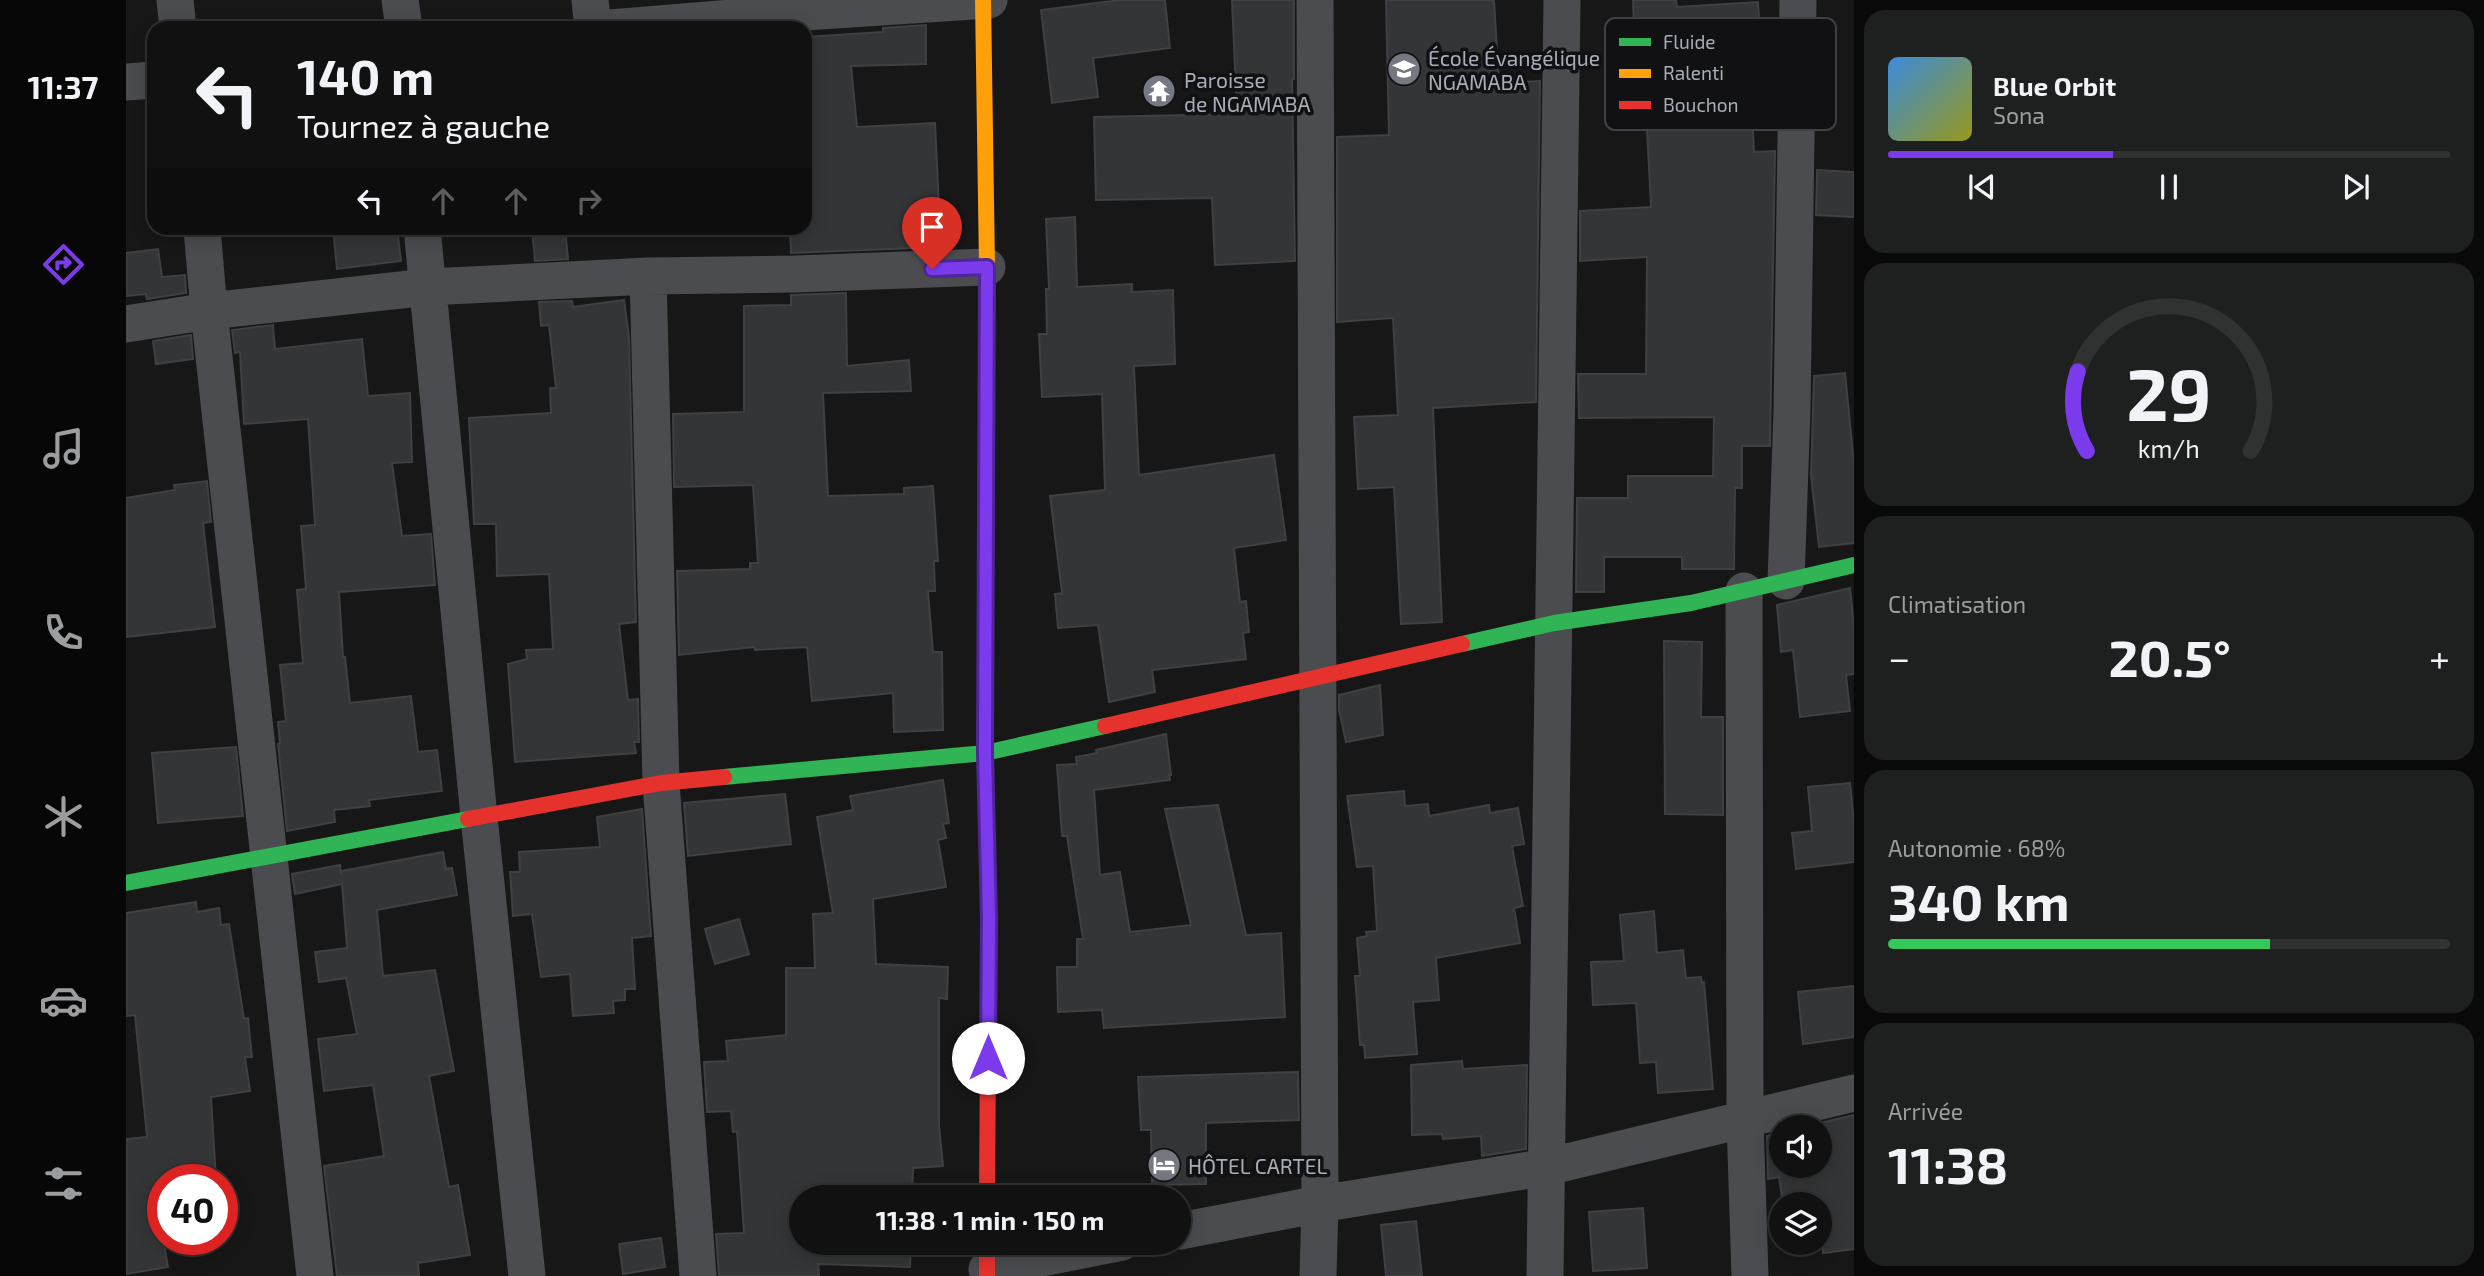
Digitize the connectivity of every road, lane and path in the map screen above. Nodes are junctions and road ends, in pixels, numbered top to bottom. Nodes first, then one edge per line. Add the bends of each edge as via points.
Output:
1 (175, 0) edge
2 (400, 0) edge
3 (590, 0) edge
4 (985, 0) edge
5 (1315, 0) edge
6 (1562, 0) edge
7 (1798, 0) edge
8 (804, 6) edge
9 (1798, 18) edge
10 (177, 21) edge
11 (403, 21) edge
12 (592, 21) edge
13 (672, 21) edge
14 (147, 80) edge
15 (126, 82) edge
16 (1796, 130) edge
17 (203, 235) edge
18 (423, 235) edge
19 (987, 267) junction
20 (648, 276) junction
21 (428, 288) junction
22 (209, 311) junction
23 (126, 324) edge
24 (1854, 565) edge
25 (1786, 581) junction
26 (1744, 591) junction
27 (1554, 623) junction
28 (1317, 676) junction
29 (985, 753) junction
30 (661, 783) junction
31 (479, 817) junction
32 (270, 858) junction
33 (126, 884) edge
34 (1854, 1093) edge
35 (1745, 1120) junction
36 (1547, 1167) junction
37 (987, 1185) edge
38 (1321, 1204) junction
39 (1191, 1229) edge
40 (1034, 1255) edge
41 (987, 1262) edge
42 (315, 1276) edge
43 (527, 1276) edge
44 (698, 1276) edge
45 (1318, 1276) edge
46 (1545, 1276) edge
47 (1750, 1276) edge

1 - 10 street
2 - 11 street
3 - 12 street
4 - 8 street
4 - 19 street
5 - 28 street
6 - 27 street
7 - 9 street
8 - 13 street
14 - 15 street
16 - 25 street
17 - 22 street
18 - 21 street
19 - 20 street
19 - 29 street
20 - 21 street
20 - 30 street
21 - 22 street
21 - 31 street
22 - 23 street
22 - 32 street
24 - 25 street
25 - 26 street
26 - 27 street
26 - 35 street
27 - 28 street
27 - 36 street
28 - 29 street
28 - 38 street
29 - 30 street
29 - 37 street
30 - 31 street
30 - 44 street
31 - 32 street
31 - 43 street
32 - 33 street
32 - 42 street
34 - 35 street
35 - 36 street
35 - 47 street
36 - 38 street
36 - 46 street
38 - 39 street
38 - 45 street
40 - 41 street

